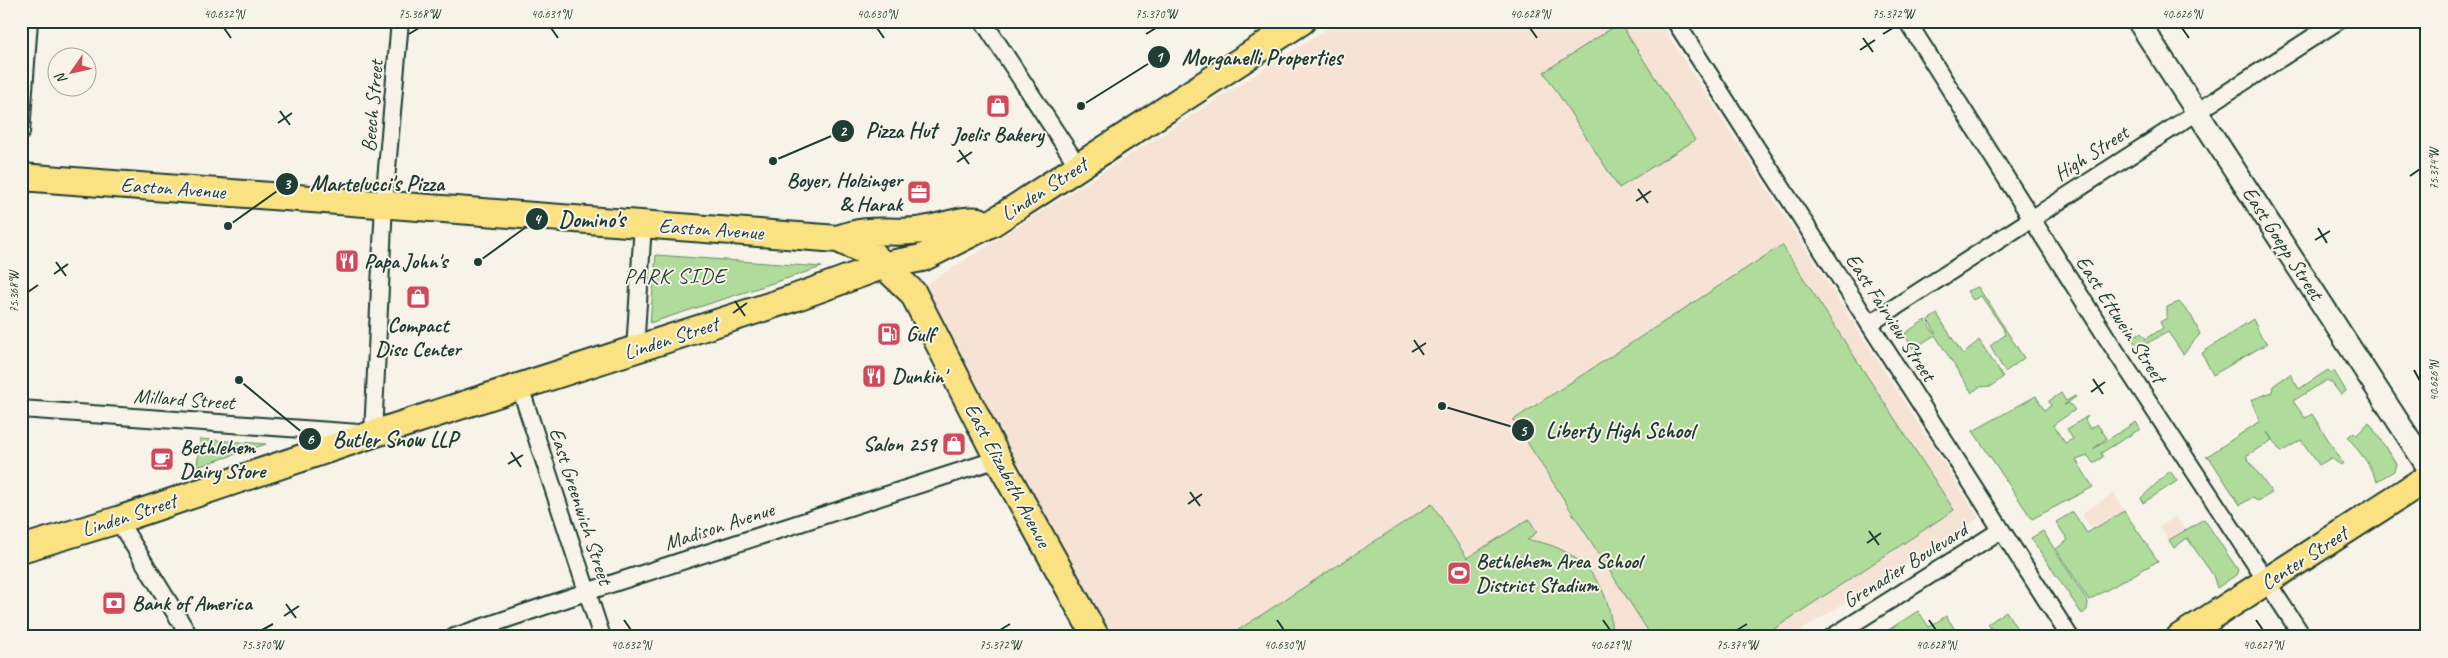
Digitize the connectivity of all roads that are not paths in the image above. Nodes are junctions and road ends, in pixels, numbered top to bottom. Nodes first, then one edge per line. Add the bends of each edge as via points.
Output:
1 (29, 21) edge
2 (400, 21) edge
3 (983, 21) edge
4 (1675, 21) edge
5 (1907, 21) edge
6 (2138, 21) edge
7 (2338, 21) edge
8 (1287, 25) edge
9 (2196, 111) junction
10 (21, 132) edge
11 (1078, 166) junction
12 (21, 177) edge
13 (384, 203) junction
14 (2032, 217) junction
15 (992, 223) junction
16 (643, 224) junction
17 (838, 239) junction
18 (885, 266) junction
19 (1869, 324) junction
20 (635, 350) junction
21 (520, 387) junction
22 (21, 409) edge
23 (373, 434) junction
24 (998, 459) junction
25 (2427, 466) edge
26 (2427, 478) edge
27 (118, 520) junction
28 (2001, 530) junction
29 (21, 549) edge
30 (2268, 581) junction
31 (586, 592) junction
32 (190, 637) edge
33 (454, 637) edge
34 (602, 637) edge
35 (1096, 637) edge
36 (1832, 637) edge
37 (2070, 637) edge
38 (2180, 637) edge
39 (2303, 637) edge

1 - 10 street
2 - 13 street, Beech Street
3 - 11 street
4 - 19 street, East Fairview Street
5 - 14 street, East Ettwein Street
6 - 9 street, East Goepp Street
7 - 9 street, High Street
8 - 11 main road, Linden Street
9 - 14 street, High Street
9 - 25 street, East Goepp Street
11 - 15 main road, Linden Street
12 - 13 main road, Easton Avenue
13 - 16 main road, Easton Avenue
13 - 23 street, Beech Street
14 - 19 street, High Street
14 - 30 street, East Ettwein Street via 2107,338
15 - 17 main road via 970,219 951,226 914,231 857,231
15 - 18 main road, Linden Street via 922,258
16 - 17 main road, Easton Avenue
16 - 20 street
17 - 18 main road, Easton Avenue via 873,255
18 - 20 main road, Linden Street
18 - 24 main road, East Elizabeth Avenue via 913,294
19 - 28 street, East Fairview Street
20 - 21 main road, Linden Street
21 - 23 main road, Linden Street
21 - 31 street, East Greenwich Street
22 - 23 street, Millard Street
23 - 27 main road, Linden Street
24 - 31 street, Madison Avenue
24 - 35 main road, East Elizabeth Avenue
26 - 30 main road, Center Street
27 - 29 main road, Linden Street
27 - 32 street
28 - 36 street, Grenadier Boulevard
28 - 37 street, East Fairview Street
30 - 38 main road, Center Street
30 - 39 street, East Ettwein Street
31 - 33 street, Madison Avenue
31 - 34 street, East Greenwich Street

